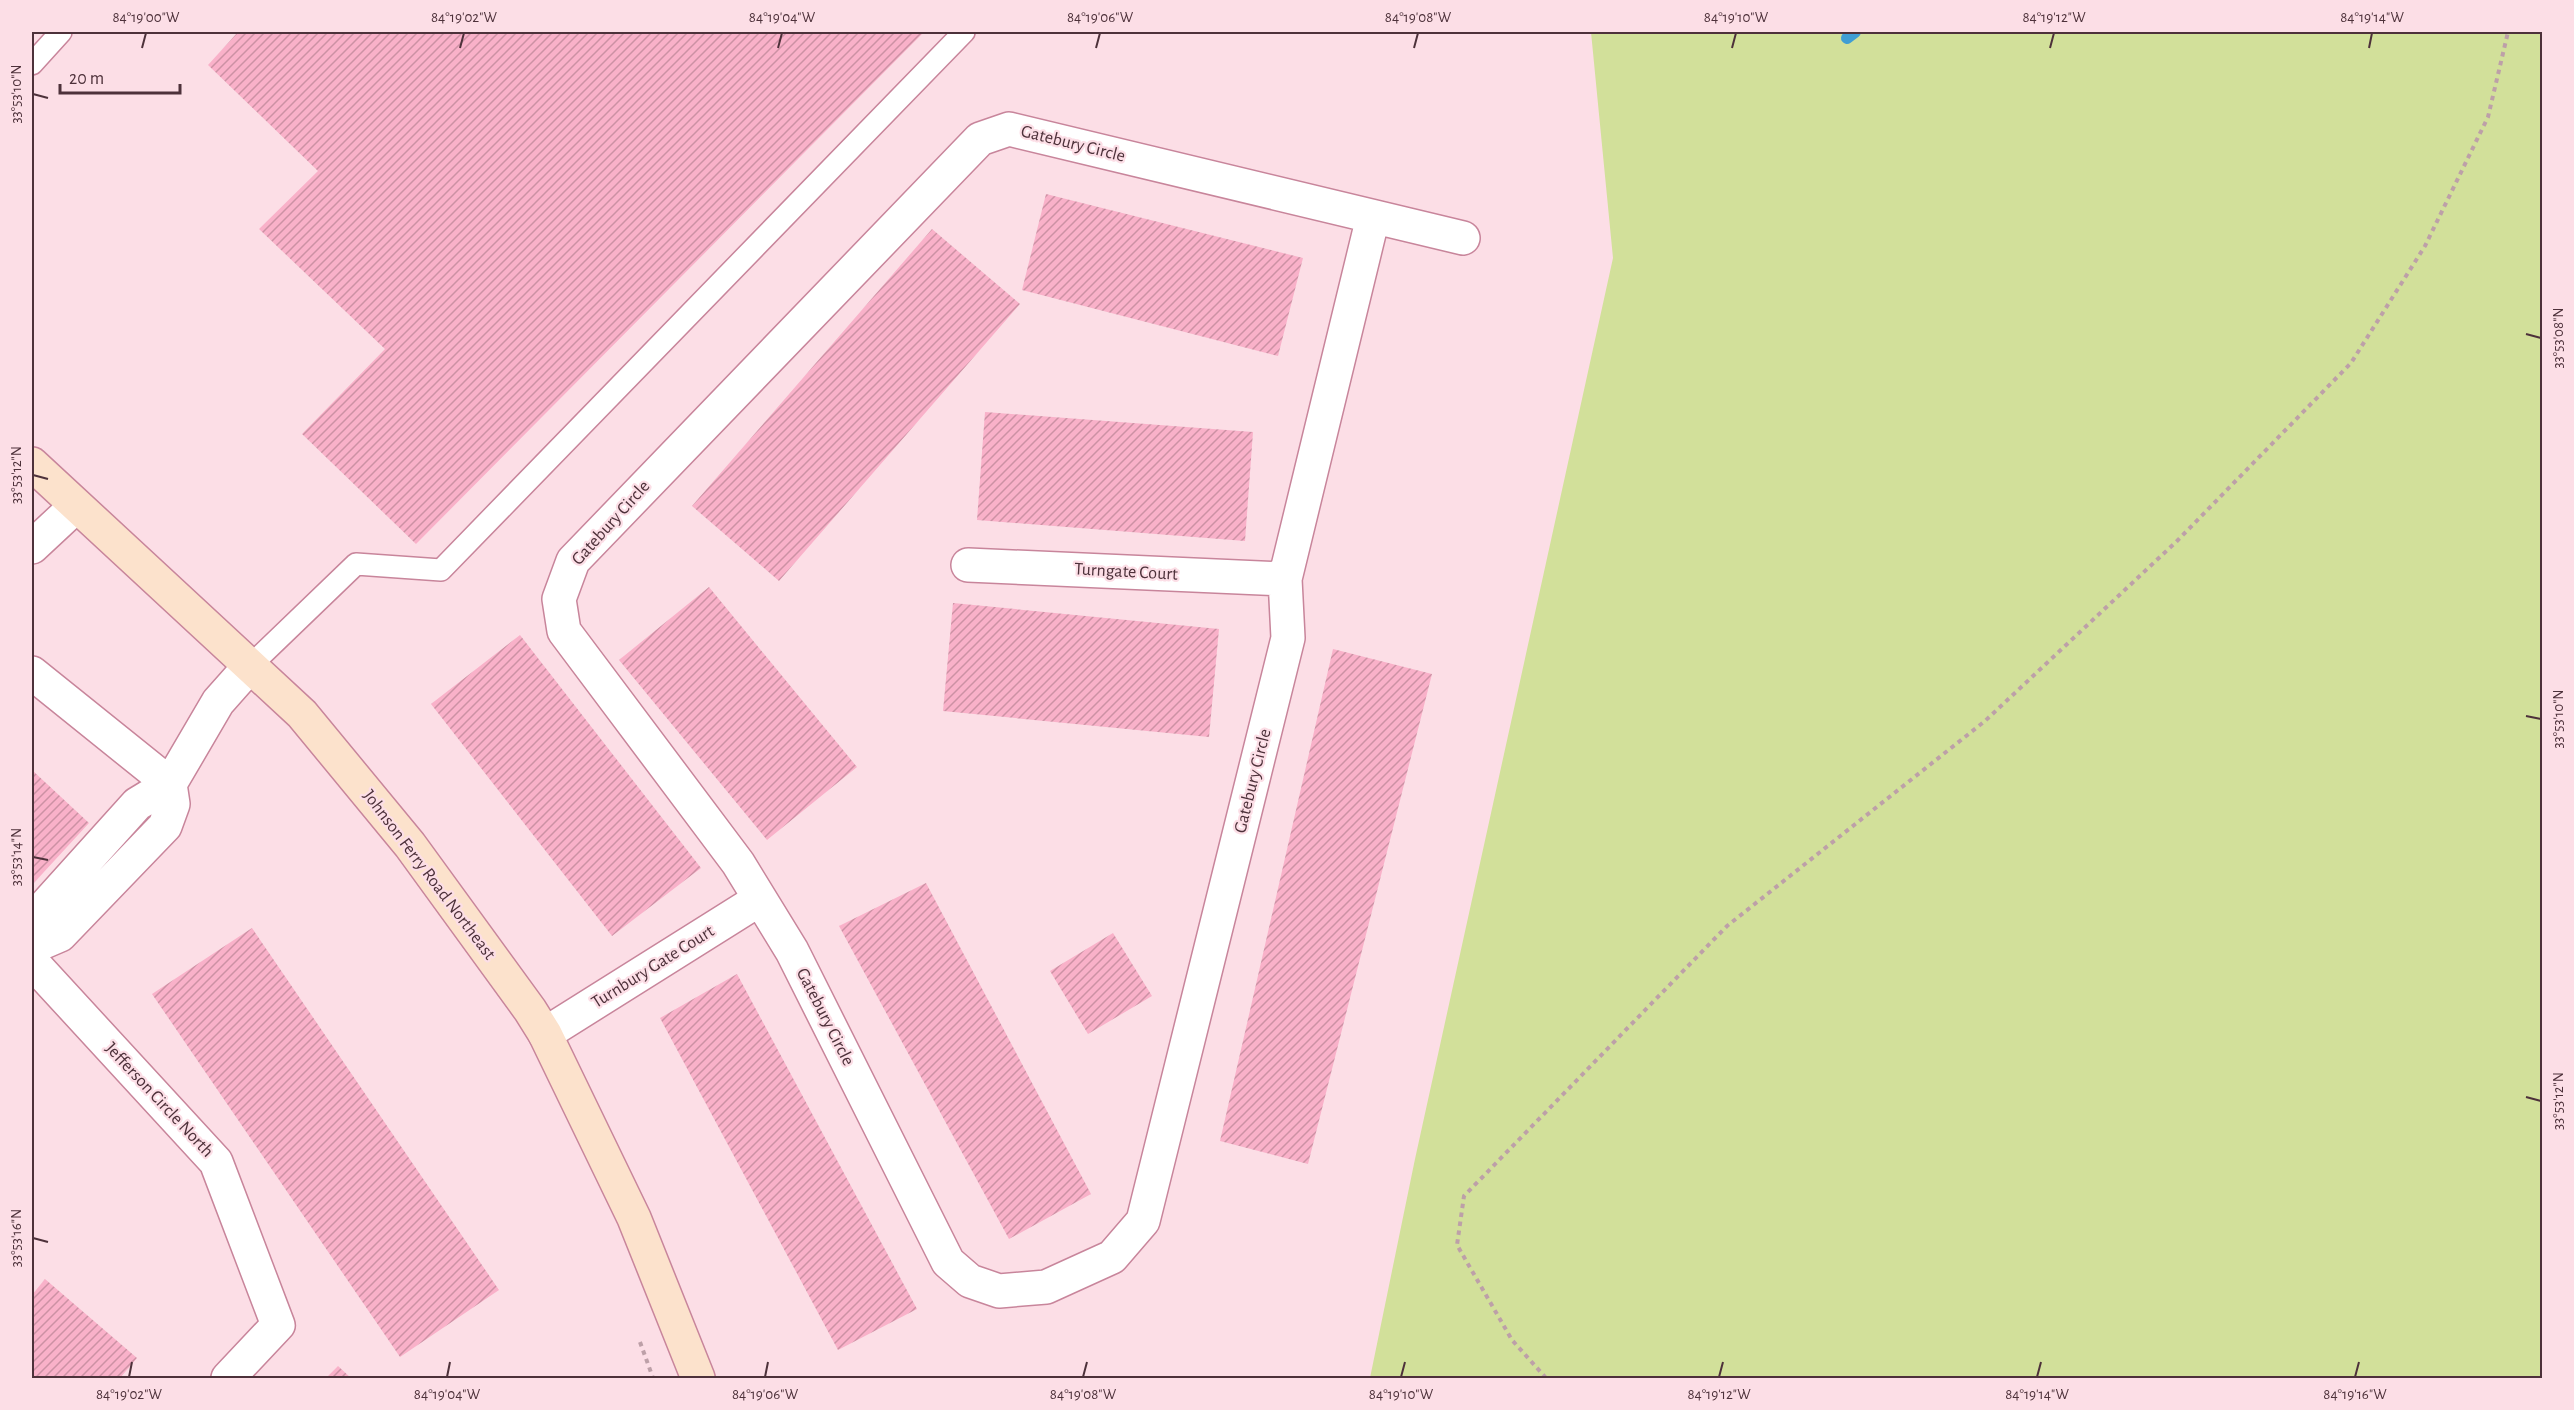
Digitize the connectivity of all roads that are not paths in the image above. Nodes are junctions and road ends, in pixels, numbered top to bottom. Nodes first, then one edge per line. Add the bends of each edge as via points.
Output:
1 (61, 32) edge
2 (964, 32) edge
3 (32, 64) edge
4 (1373, 217) junction
5 (1463, 238) dead end
6 (32, 464) edge
7 (76, 506) junction
8 (32, 547) edge
9 (968, 565) dead end
10 (1285, 579) junction
11 (250, 666) junction
12 (32, 673) edge
13 (170, 784) junction
14 (105, 839) junction
15 (128, 866) junction
16 (760, 899) junction
17 (32, 924) edge
18 (32, 946) edge
19 (32, 962) edge
20 (545, 1034) junction
21 (228, 1378) edge
22 (698, 1378) edge

1 - 3 lane
2 - 11 lane via 441,570 356,564
4 - 5 street, Gatebury Circle
4 - 10 street, Gatebury Circle
4 - 16 street, Gatebury Circle via 1009,129 980,139 573,561 559,598 564,631 738,863
6 - 7 main road, Johnson Ferry Road Northeast
7 - 8 street
7 - 11 main road, Johnson Ferry Road Northeast
9 - 10 street, Turngate Court
10 - 16 street, Gatebury Circle via 1288,638 1143,1221 1112,1257 1046,1287 999,1291 969,1281 948,1262 792,951
11 - 13 street via 218,702
11 - 20 main road, Johnson Ferry Road Northeast via 302,714 410,845
12 - 13 street
13 - 14 street via 137,804
13 - 15 street via 172,804 165,826
14 - 15 lane
14 - 17 street
15 - 18 street via 60,935
16 - 20 street, Turnbury Gate Court
19 - 21 street, Jefferson Circle North via 216,1162 278,1325
20 - 22 main road, Johnson Ferry Road Northeast via 634,1218

